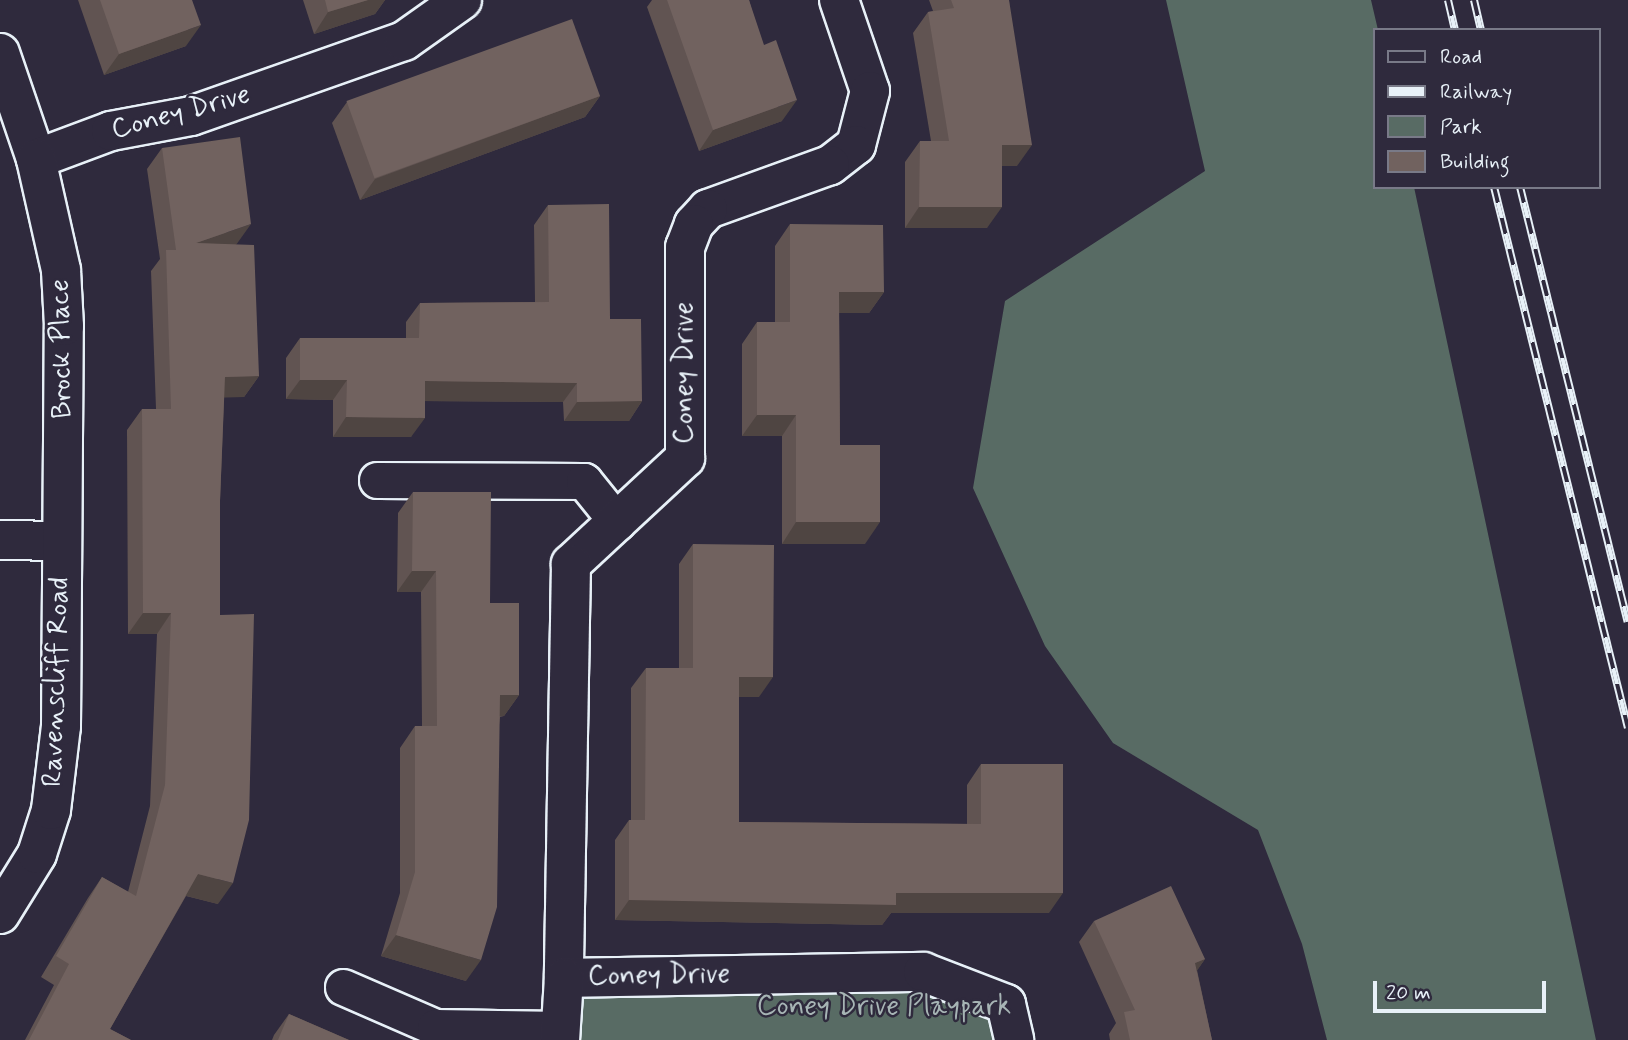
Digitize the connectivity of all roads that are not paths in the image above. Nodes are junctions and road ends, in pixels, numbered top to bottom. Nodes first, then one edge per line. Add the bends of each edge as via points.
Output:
1 (462, 0) edge
2 (839, 0) edge
3 (0, 53) edge
4 (36, 159) junction
5 (377, 481) dead end
6 (617, 522) junction
7 (0, 540) edge
8 (62, 541) junction
9 (0, 914) edge
10 (564, 978) junction
11 (343, 987) dead end
12 (560, 1035) edge
13 (1014, 1040) edge

1 - 4 street, Coney Drive via 404,41 191,116 111,131
2 - 6 street, Coney Drive via 870,91 868,118 856,145 830,165 708,209 694,224 685,247 685,458
3 - 4 street
4 - 8 street, Brock Place via 61,270
5 - 6 lane via 584,481
6 - 10 street, Coney Drive via 571,564
7 - 8 street, Ravenscliff Road
8 - 9 street, Ravenscliff Road via 61,726 51,810 37,855
10 - 12 street, Coney Drive
10 - 13 street, Coney Drive via 923,972 1006,1004
11 - 12 lane via 435,1027

